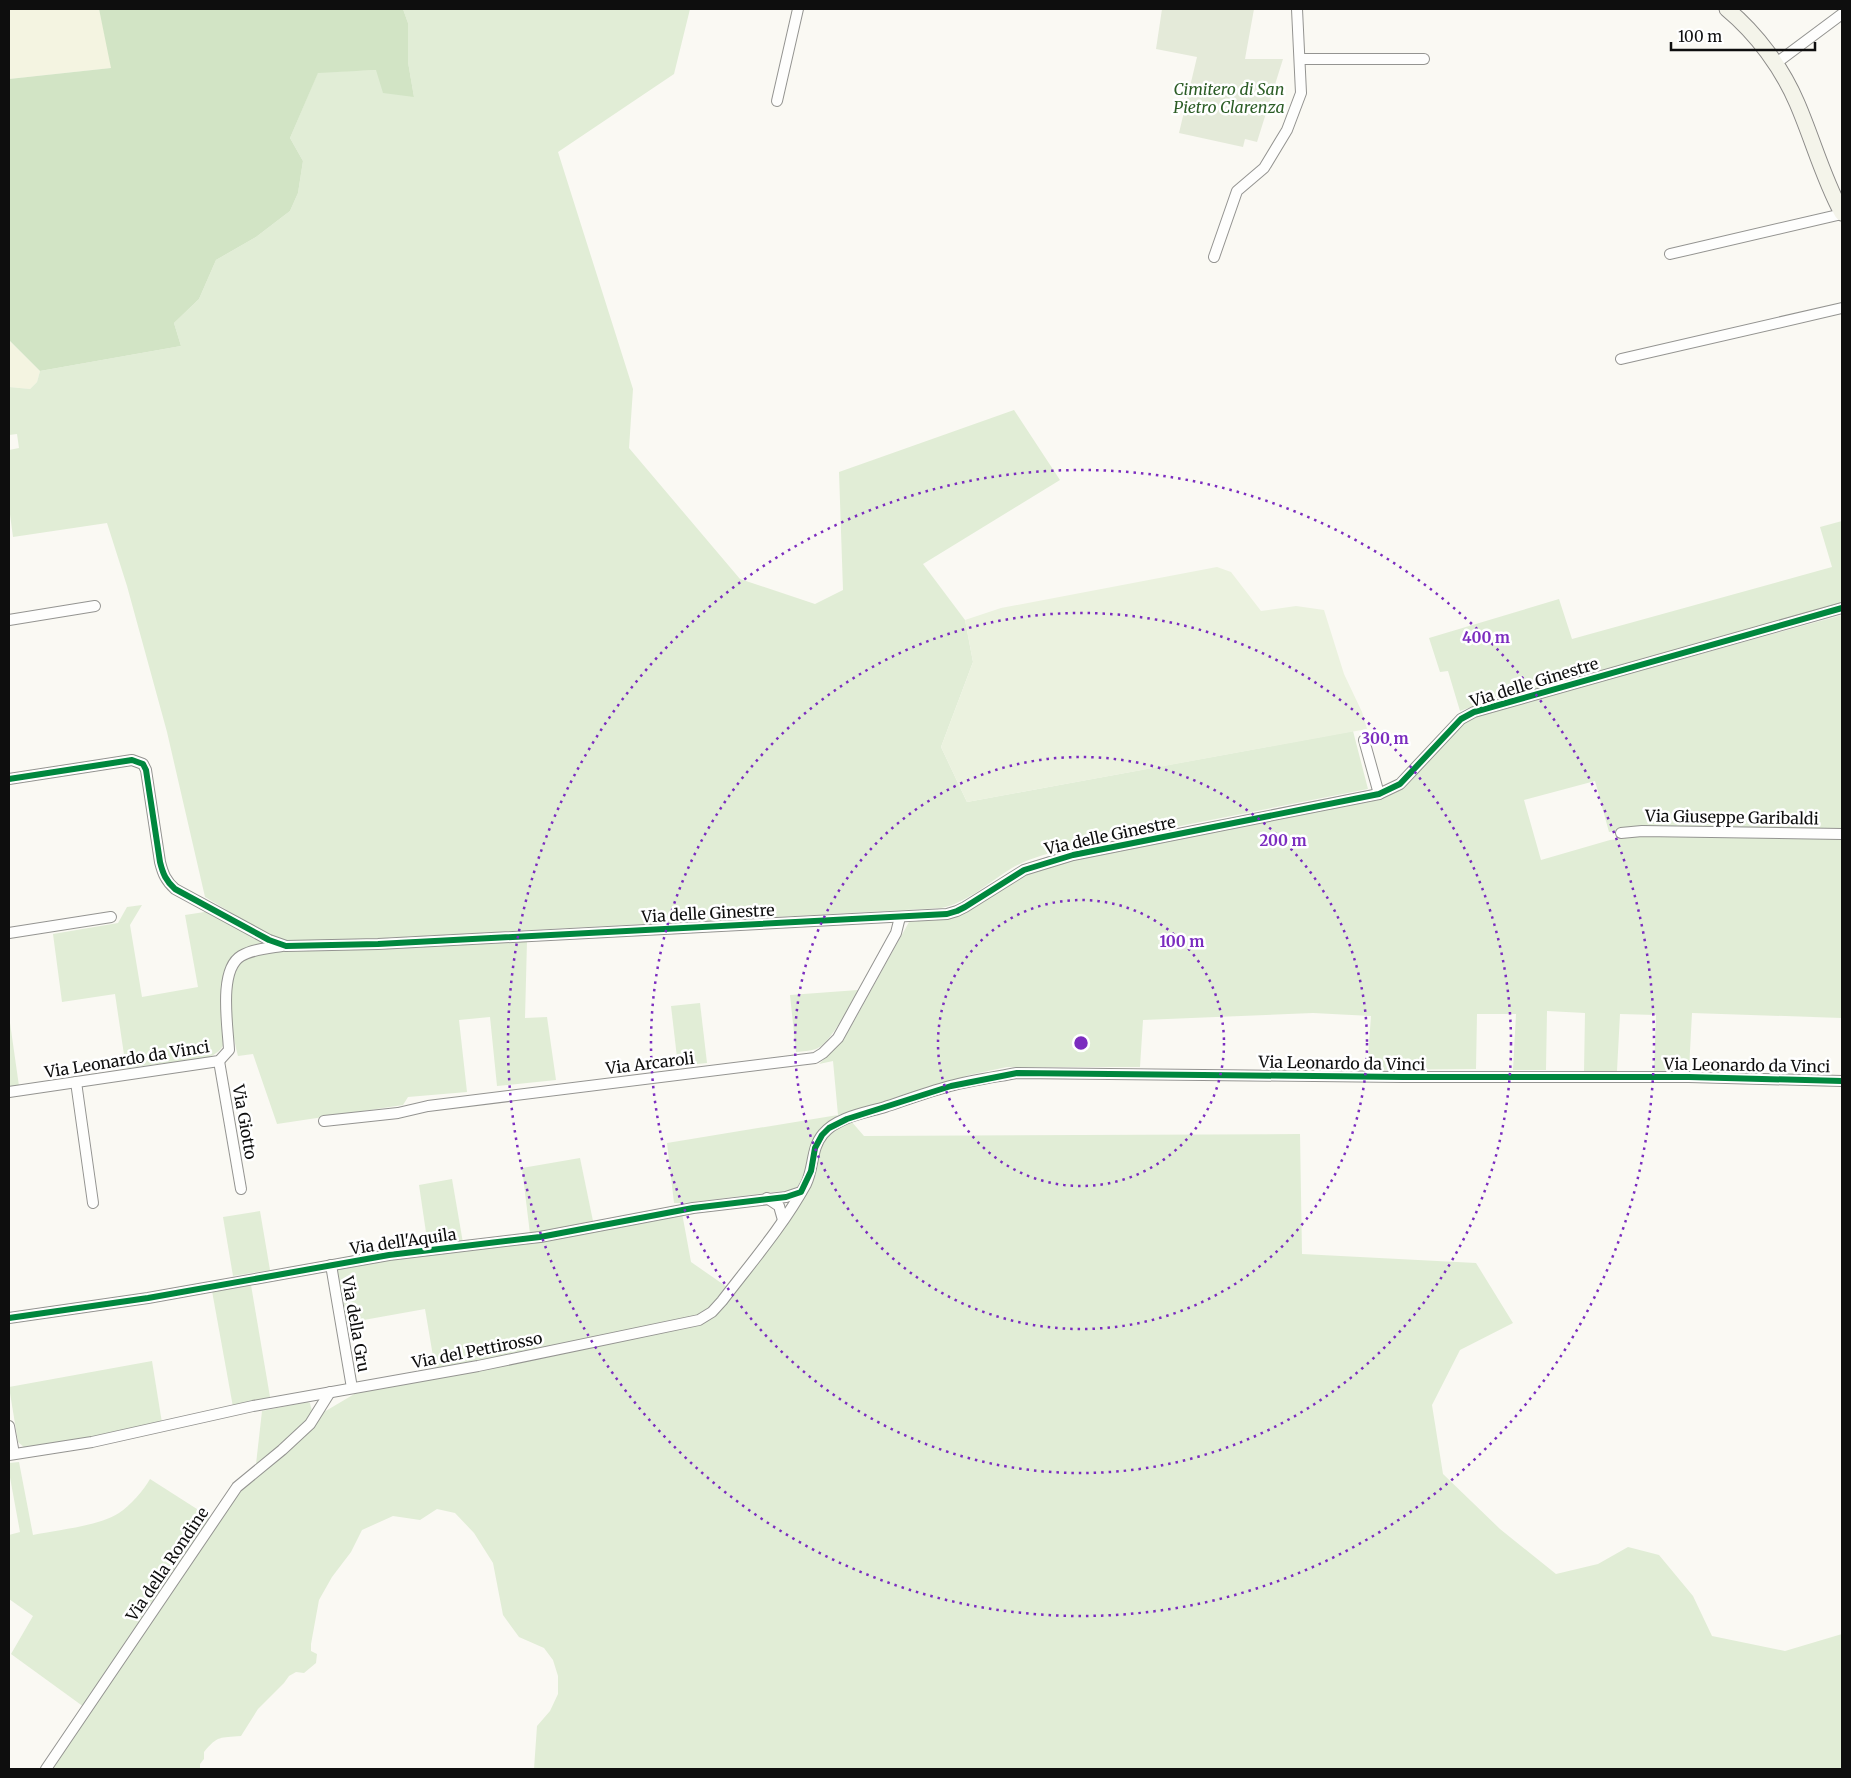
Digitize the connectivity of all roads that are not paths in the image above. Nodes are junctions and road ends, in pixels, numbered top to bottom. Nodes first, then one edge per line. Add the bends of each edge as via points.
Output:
1 (798, 9) edge
2 (1297, 9) edge
3 (1728, 9) edge
4 (1842, 14) edge
5 (1300, 59) junction
6 (1424, 59) dead end
7 (1775, 64) junction
8 (777, 101) dead end
9 (1842, 213) edge
10 (1670, 254) dead end
11 (1214, 258) dead end
12 (1842, 308) edge
13 (1621, 359) dead end
14 (95, 606) dead end
15 (1842, 608) edge
16 (9, 620) edge
17 (1364, 740) dead end
18 (9, 778) edge
19 (1379, 794) junction
20 (1620, 833) dead end
21 (1842, 834) edge
22 (111, 917) dead end
23 (900, 917) junction
24 (9, 933) edge
25 (286, 946) junction
26 (219, 1061) junction
27 (1842, 1081) edge
28 (76, 1082) junction
29 (9, 1092) edge
30 (847, 1119) joint
31 (324, 1121) dead end
32 (241, 1189) dead end
33 (801, 1192) junction
34 (767, 1198) junction
35 (94, 1203) dead end
36 (784, 1220) junction
37 (331, 1265) junction
38 (9, 1318) edge
39 (352, 1388) junction
40 (330, 1392) junction
41 (9, 1426) edge
42 (11, 1455) edge
43 (46, 1769) edge

1 - 8 street
2 - 5 street
3 - 7 main road via 1744,23
4 - 7 street
5 - 6 street
5 - 11 street via 1300,94 1287,130 1264,168 1237,191
7 - 9 main road via 1798,104
9 - 10 street
12 - 13 street
14 - 16 street
15 - 19 street, Via delle Ginestre via 1474,712 1461,719 1400,784
17 - 19 street
18 - 25 street, Via delle Ginestre via 132,760 144,764 162,874 168,882 175,889 269,940
19 - 23 street, Via delle Ginestre via 1073,855 1024,870 957,911
20 - 21 street, Via Giuseppe Garibaldi via 1642,830
22 - 24 street
23 - 25 street, Via delle Ginestre
23 - 31 street, Via Arcaroli via 896,933 838,1038 815,1058
25 - 26 street, Via Leonardo da Vinci via 239,957 229,974 226,999 230,1050
26 - 28 street, Via Leonardo da Vinci
26 - 32 street, Via Giotto
27 - 30 street, Via Leonardo da Vinci via 1689,1077 1017,1073 951,1086
28 - 29 street, Via Leonardo da Vinci
28 - 35 street
30 - 33 street, Via del Pettirosso via 822,1134
33 - 34 street, Via dell'Aquila
33 - 36 street, Via del Pettirosso
34 - 36 street via 779,1206
34 - 37 street, Via dell'Aquila via 693,1208 540,1237
36 - 39 street, Via del Pettirosso via 722,1301 699,1320 478,1366
37 - 38 street, Via dell'Aquila via 148,1298
37 - 39 street, Via della Gru
39 - 40 street, Via del Pettirosso
40 - 42 street, Via del Pettirosso via 92,1442
40 - 43 street, Via della Rondine via 310,1424 237,1487
41 - 42 street

